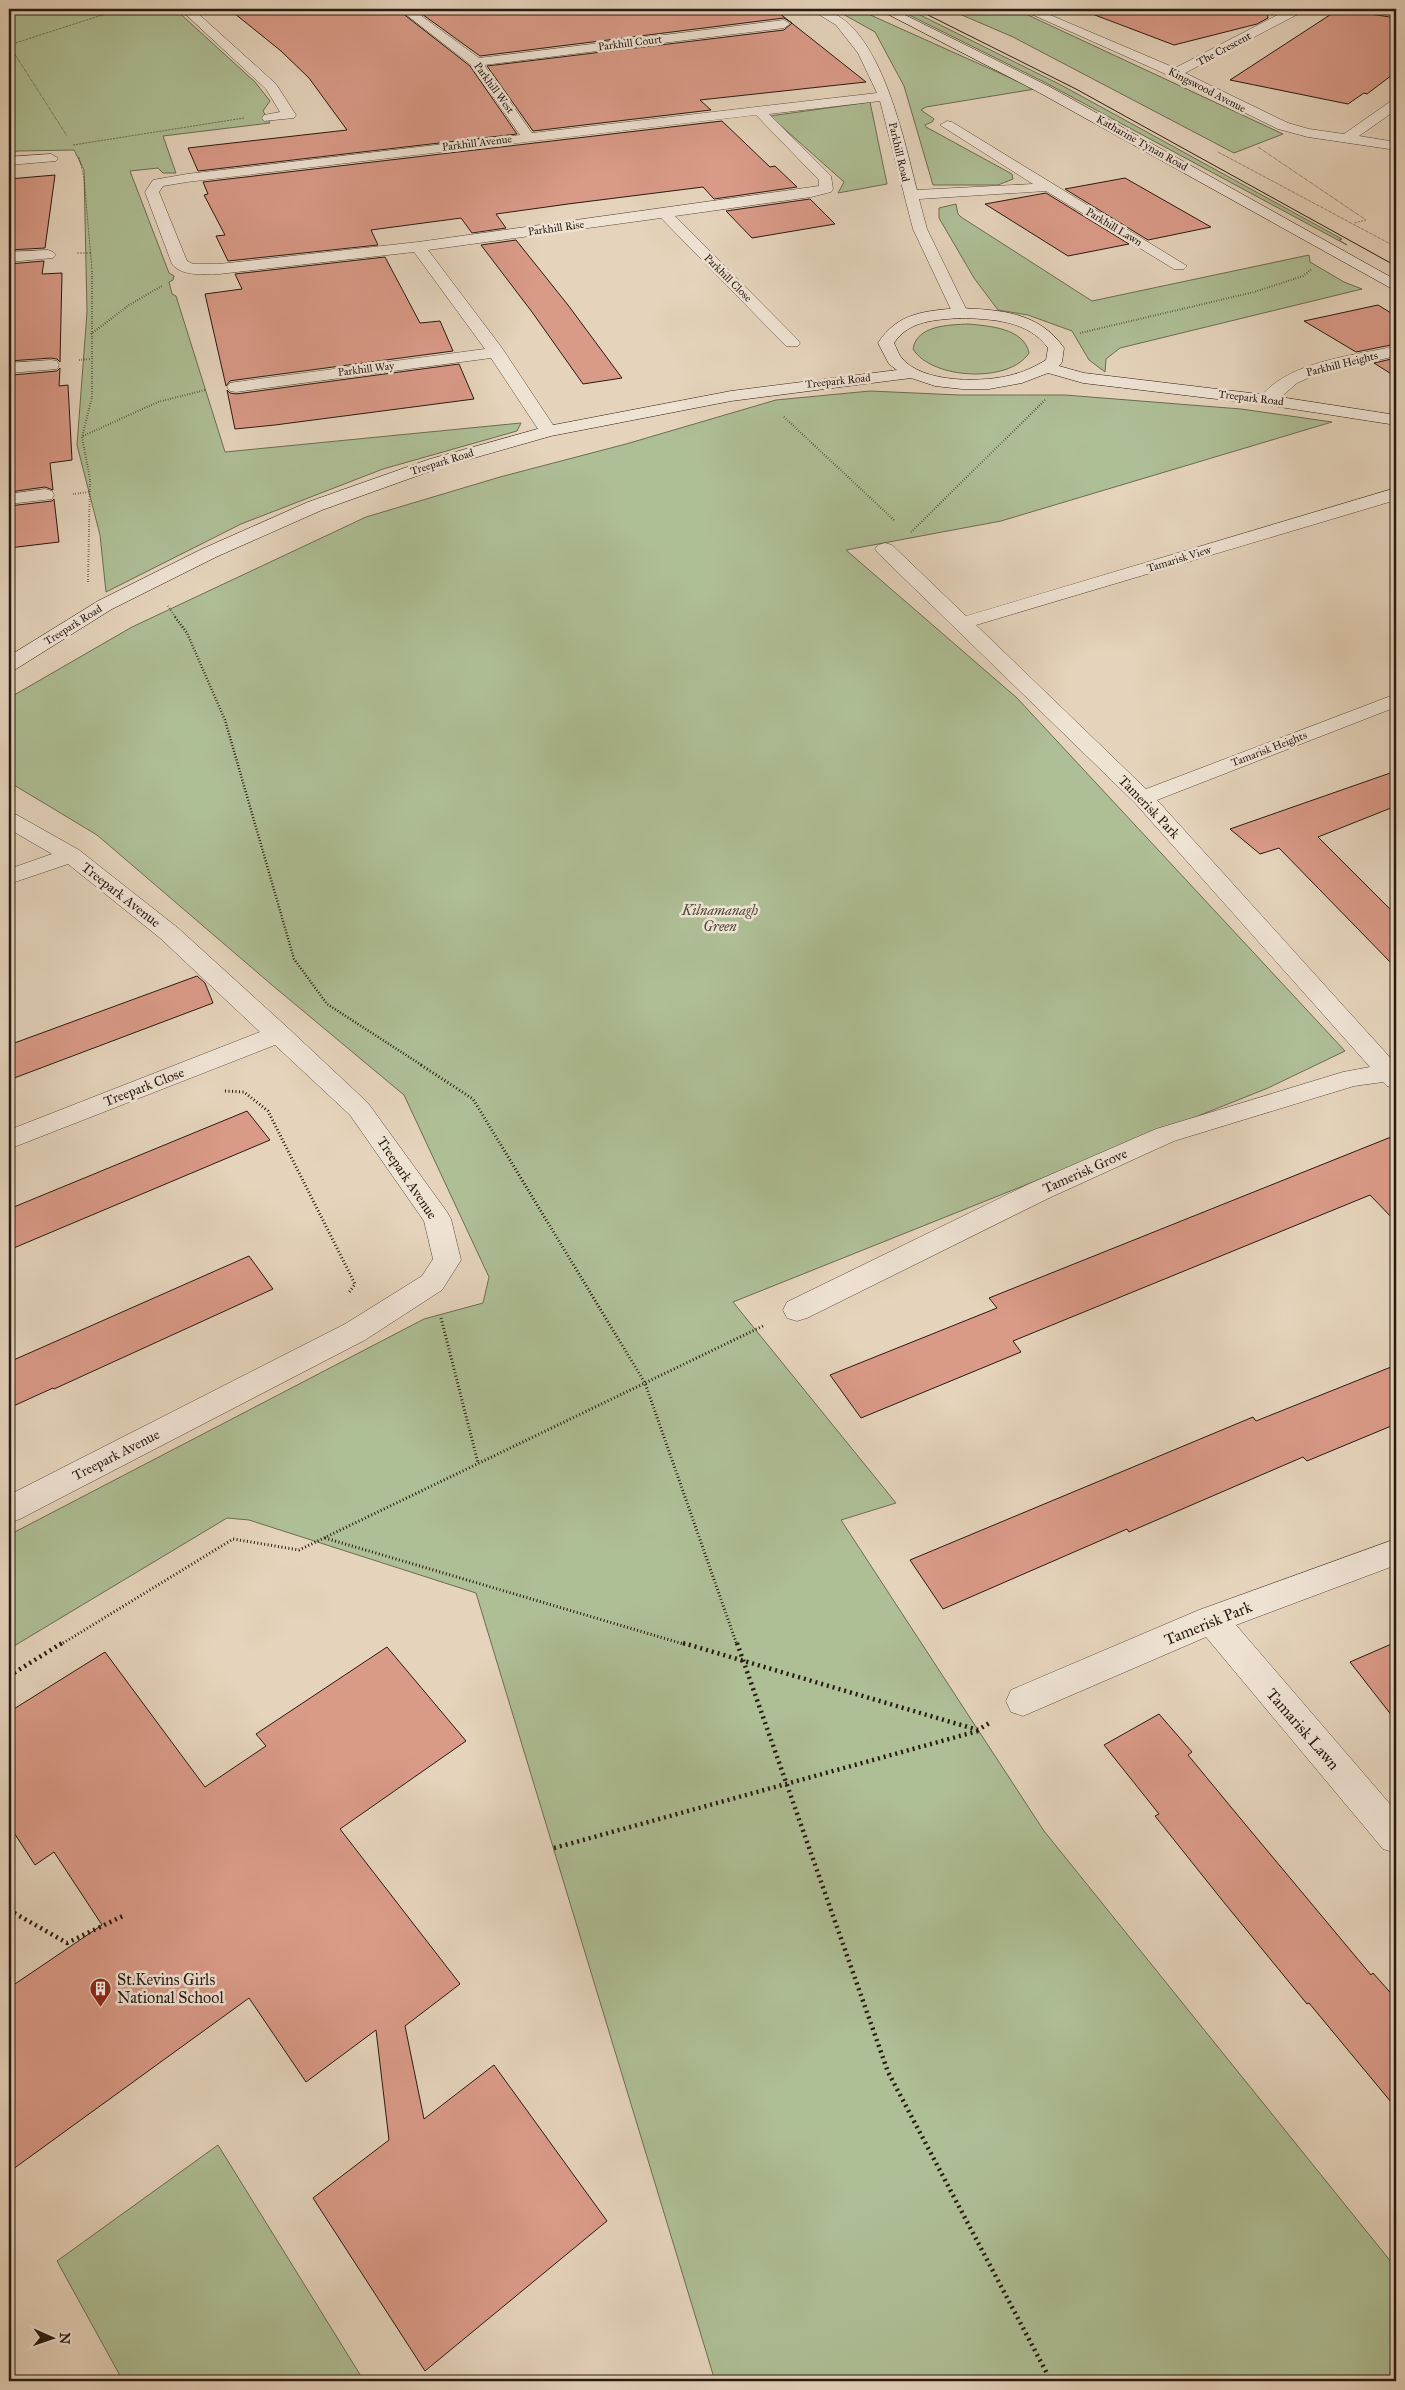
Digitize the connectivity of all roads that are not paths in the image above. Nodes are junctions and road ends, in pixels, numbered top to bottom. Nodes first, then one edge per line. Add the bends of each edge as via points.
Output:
1 (186, 9) edge
2 (405, 9) edge
3 (816, 9) edge
4 (884, 9) edge
5 (1026, 9) edge
6 (1298, 9) edge
7 (784, 24) dead end
8 (476, 62) junction
9 (1175, 73) junction
10 (885, 96) junction
11 (1396, 104) edge
12 (759, 111) junction
13 (269, 118) dead end
14 (947, 125) dead end
15 (528, 137) junction
16 (1346, 139) junction
17 (1396, 146) edge
18 (51, 158) dead end
19 (9, 161) edge
20 (1048, 187) junction
21 (910, 195) junction
22 (664, 213) junction
23 (418, 247) junction
24 (48, 255) dead end
25 (9, 257) edge
26 (180, 264) joint
27 (1179, 266) dead end
28 (1396, 285) edge
29 (960, 313) junction
30 (792, 343) dead end
31 (1396, 351) edge
32 (496, 352) junction
33 (50, 364) dead end
34 (9, 368) edge
35 (1048, 368) junction
36 (913, 373) junction
37 (236, 386) dead end
38 (1266, 400) junction
39 (1396, 420) edge
40 (548, 431) junction
41 (1396, 494) edge
42 (45, 495) dead end
43 (9, 499) edge
44 (885, 550) road end
45 (962, 624) junction
46 (9, 664) edge
47 (1396, 700) edge
48 (1143, 798) junction
49 (9, 820) edge
50 (71, 855) junction
51 (9, 877) edge
52 (280, 1034) junction
53 (1393, 1076) edge
54 (9, 1140) edge
55 (797, 1310) road end
56 (9, 1510) edge
57 (1396, 1552) edge
58 (1211, 1620) junction
59 (1023, 1701) road end
60 (1396, 1837) edge

1 - 13 street via 271,87 290,115
2 - 8 street, Parkhill West
3 - 10 street, Parkhill Road via 840,22 864,52
4 - 28 street, Katharine Tynan Road via 1046,90
5 - 9 street, Kingswood Avenue
6 - 9 street, The Crescent
7 - 8 street, Parkhill Court
8 - 15 street, Parkhill West
9 - 16 street, Kingswood Avenue via 1284,126
10 - 12 street, Parkhill Avenue
10 - 21 street, Parkhill Road
11 - 16 street
12 - 15 street, Parkhill Avenue
12 - 22 street, Parkhill Rise via 826,179 826,189
14 - 20 street, Parkhill Lawn
15 - 26 street, Parkhill Avenue via 154,181 152,192
16 - 17 street, Kingswood Avenue
18 - 19 street
20 - 21 street
20 - 27 street, Parkhill Lawn
21 - 29 street, Parkhill Road via 920,229
22 - 23 street, Parkhill Rise
22 - 30 street, Parkhill Close
23 - 26 street, Parkhill Rise via 220,269 191,269
23 - 32 street
24 - 25 street
29 - 35 street via 1003,317 1041,330 1056,348 1054,362
29 - 36 street via 918,319 897,328 890,336 886,343 888,354 897,364
31 - 38 street, Parkhill Heights via 1312,370 1291,379
32 - 37 street, Parkhill Way
32 - 40 street
33 - 34 street
35 - 36 street via 1022,380 999,384 947,383
35 - 38 street, Treepark Road via 1083,378
36 - 40 street, Treepark Road via 731,396
38 - 39 street, Treepark Road
40 - 46 street, Treepark Road via 436,463 315,506 209,553 90,615
41 - 45 street, Tamarisk View
42 - 43 street
44 - 45 street, Tamerisk Park
45 - 48 street, Tamerisk Park
47 - 48 street, Tamarisk Heights
48 - 53 street, Tamerisk Park
49 - 50 street, Treepark Avenue
50 - 51 street
50 - 52 street, Treepark Avenue via 169,933
52 - 54 street, Treepark Close
52 - 56 street, Treepark Avenue via 359,1109 437,1220 447,1260 432,1283 355,1332
53 - 55 street, Tamerisk Grove via 1352,1078 1165,1135 1039,1191
57 - 58 street, Tamerisk Park
58 - 59 street, Tamerisk Park
58 - 60 street, Tamarisk Lawn

